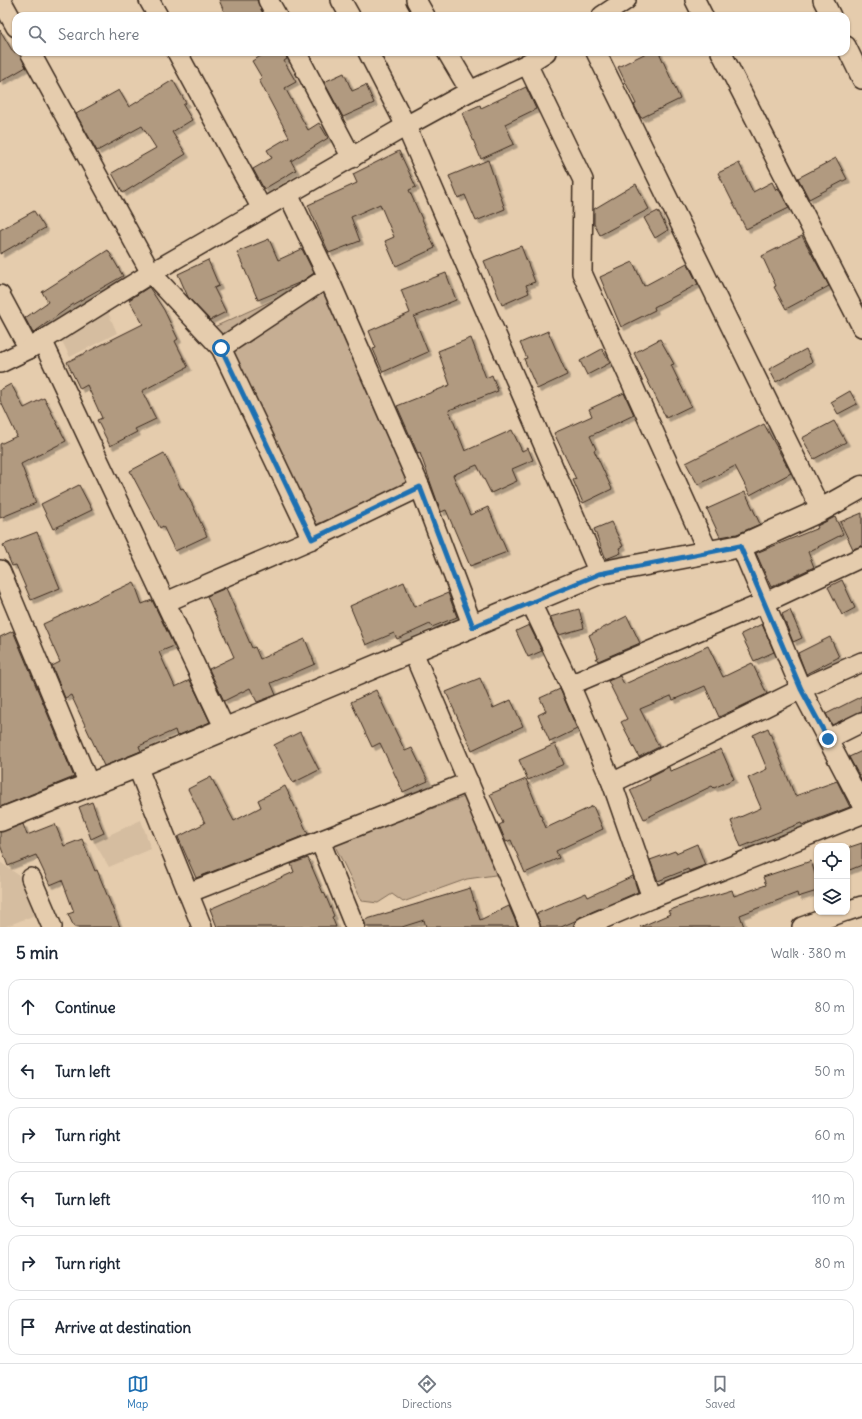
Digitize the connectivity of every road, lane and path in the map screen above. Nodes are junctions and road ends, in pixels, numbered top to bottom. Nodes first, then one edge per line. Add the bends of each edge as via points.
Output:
1 (1, 0) edge
2 (149, 0) edge
3 (268, 0) edge
4 (341, 0) edge
5 (416, 0) edge
6 (626, 0) edge
7 (695, 0) edge
8 (823, 0) edge
9 (156, 12) edge
10 (275, 12) edge
11 (348, 12) edge
12 (423, 12) edge
13 (608, 12) edge
14 (701, 12) edge
15 (829, 12) edge
16 (12, 20) edge
17 (850, 54) edge
18 (32, 56) edge
19 (179, 56) edge
20 (298, 56) edge
21 (370, 56) edge
22 (449, 56) edge
23 (540, 56) edge
24 (598, 56) edge
25 (724, 56) edge
26 (527, 64) junction
27 (862, 79) edge
28 (470, 91) junction
29 (406, 126) junction
30 (352, 158) junction
31 (288, 194) junction
32 (262, 209) junction
33 (151, 273) junction
34 (328, 277) junction
35 (0, 295) edge
36 (862, 327) edge
37 (36, 344) junction
38 (221, 348) junction
39 (0, 363) edge
40 (420, 487) junction
41 (862, 487) edge
42 (821, 510) junction
43 (312, 539) junction
44 (740, 546) junction
45 (708, 552) junction
46 (862, 557) edge
47 (0, 570) edge
48 (599, 574) junction
49 (166, 602) junction
50 (766, 602) junction
51 (531, 603) junction
52 (473, 627) junction
53 (413, 652) junction
54 (862, 662) edge
55 (570, 685) junction
56 (801, 689) junction
57 (862, 722) edge
58 (225, 729) junction
59 (828, 739) junction
60 (137, 766) junction
61 (469, 782) junction
62 (612, 783) junction
63 (90, 784) junction
64 (860, 794) edge
65 (862, 814) edge
66 (0, 820) edge
67 (320, 841) junction
68 (31, 878) dead end
69 (188, 893) junction
70 (652, 898) junction
71 (862, 906) edge
72 (850, 910) edge
73 (838, 915) edge
74 (824, 923) edge
75 (52, 927) edge
76 (202, 927) edge
77 (355, 927) edge
78 (530, 927) edge
79 (584, 927) edge
80 (802, 927) edge

1 - 16 street
2 - 9 street
3 - 10 street
4 - 11 street
5 - 12 street
6 - 13 street
7 - 14 street
8 - 15 street
17 - 27 street
18 - 33 street
19 - 32 street
20 - 30 street
21 - 29 street
22 - 28 street
23 - 26 street
24 - 42 street
25 - 36 street
26 - 28 street
26 - 45 street via 583,180 582,273
28 - 29 street
29 - 30 street
29 - 48 street
30 - 31 street
31 - 32 street
31 - 34 street
32 - 33 street
33 - 37 street
33 - 38 street
34 - 38 street
34 - 40 street
35 - 37 street
37 - 39 street
37 - 49 street
38 - 43 street
40 - 43 street
40 - 52 street
41 - 42 street
42 - 44 street
43 - 49 street
44 - 45 street
44 - 50 street
45 - 48 street
46 - 50 street
47 - 63 street
48 - 51 street
49 - 58 street
50 - 55 street
50 - 56 street
51 - 52 street
51 - 55 street
52 - 53 street
53 - 58 street
53 - 61 street
54 - 56 street
55 - 62 street
56 - 59 street
56 - 62 street
57 - 59 street
58 - 60 street
59 - 64 street
60 - 63 street
60 - 69 street
61 - 67 street
61 - 78 street
62 - 70 street
63 - 66 street
65 - 70 street
67 - 69 street
67 - 77 street
68 - 75 street
69 - 76 street
70 - 79 street
71 - 72 street
73 - 74 street
74 - 80 street

